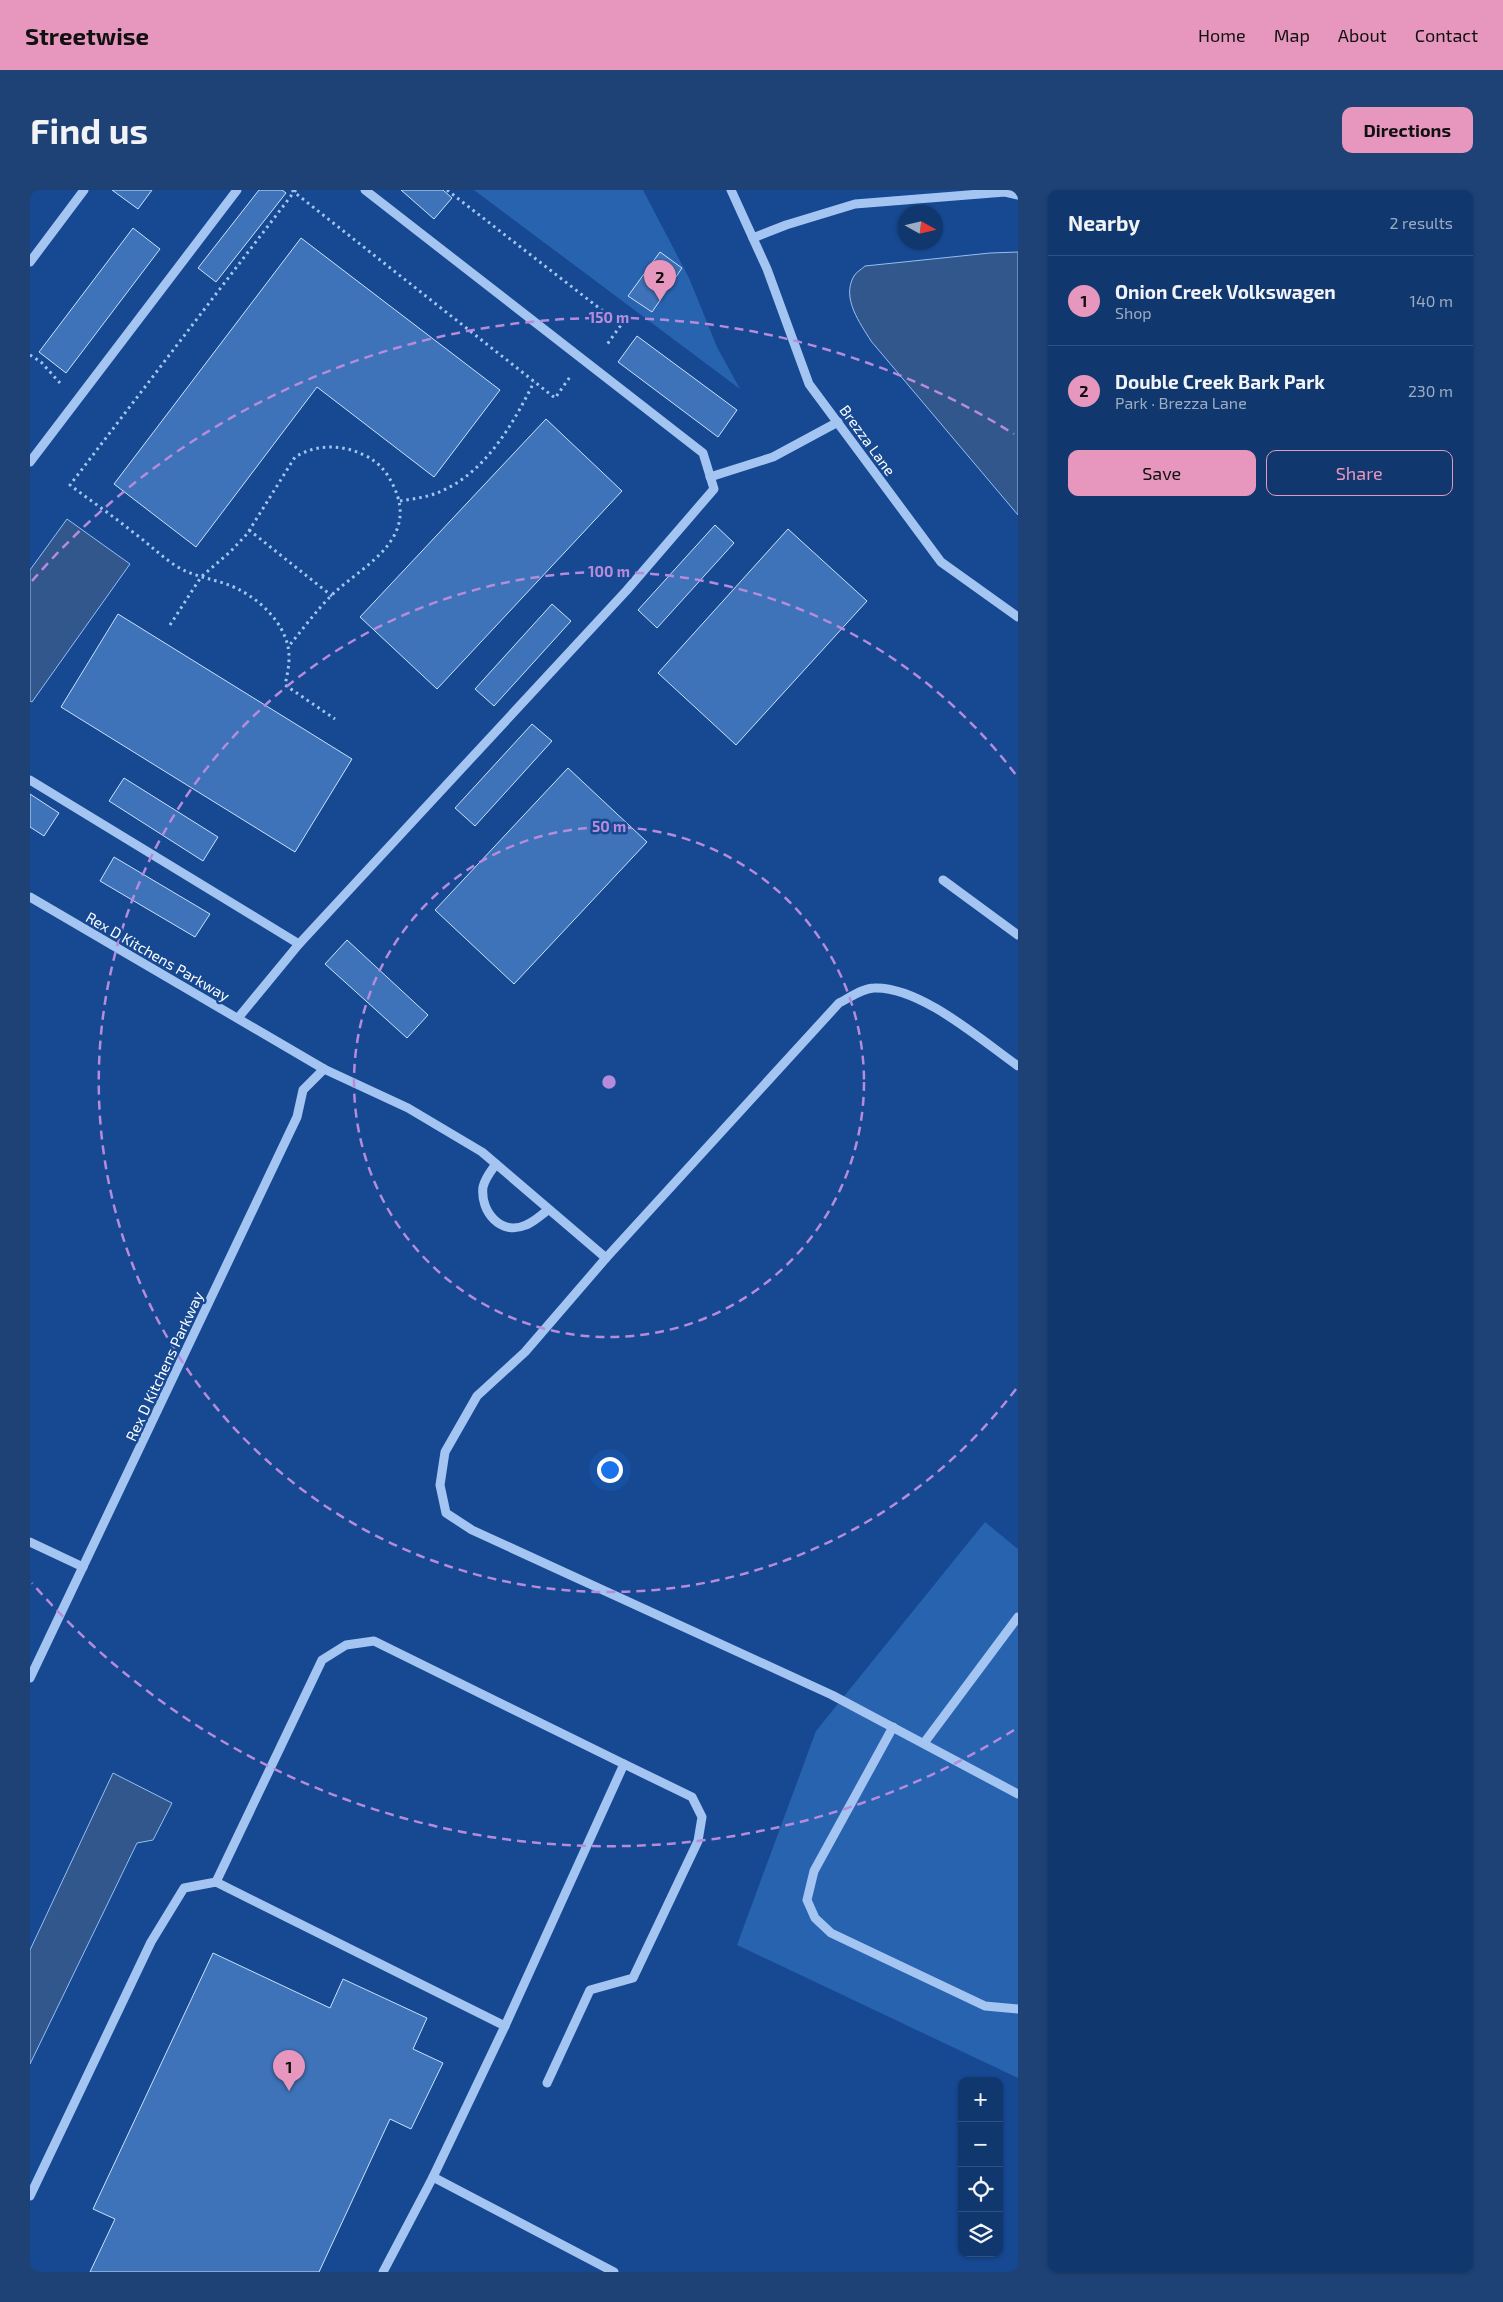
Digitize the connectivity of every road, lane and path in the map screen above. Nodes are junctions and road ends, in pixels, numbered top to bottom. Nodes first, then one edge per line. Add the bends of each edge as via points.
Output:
1 (84, 190) edge
2 (237, 190) edge
3 (365, 190) edge
4 (447, 190) edge
5 (731, 190) edge
6 (294, 191) edge
7 (1018, 195) edge
8 (754, 238) junction
9 (30, 262) edge
10 (606, 346) dead end
11 (30, 355) edge
12 (570, 377) dead end
13 (60, 382) dead end
14 (534, 382) junction
15 (838, 422) junction
16 (30, 462) edge
17 (710, 477) junction
18 (399, 501) junction
19 (249, 530) junction
20 (201, 577) junction
21 (332, 596) junction
22 (1018, 617) edge
23 (170, 625) dead end
24 (288, 648) junction
25 (335, 718) dead end
26 (30, 780) edge
27 (943, 880) dead end
28 (30, 897) edge
29 (1018, 935) edge
30 (299, 944) junction
31 (238, 1018) junction
32 (1018, 1066) edge
33 (324, 1069) junction
34 (496, 1164) junction
35 (548, 1210) junction
36 (606, 1258) junction
37 (30, 1542) edge
38 (83, 1566) junction
39 (1018, 1617) edge
40 (30, 1678) edge
41 (893, 1727) junction
42 (924, 1743) junction
43 (624, 1764) junction
44 (1018, 1794) edge
45 (216, 1882) junction
46 (1018, 2009) edge
47 (505, 2026) junction
48 (547, 2083) dead end
49 (432, 2177) junction
50 (30, 2196) edge
51 (383, 2272) edge
52 (614, 2272) edge

1 - 9 street
2 - 16 street
3 - 17 street via 703,453
4 - 10 path via 621,324
5 - 8 street, Brezza Lane
6 - 14 path
6 - 20 path via 70,486 168,560 187,573
7 - 8 street via 1005,192 855,204
8 - 15 street, Brezza Lane via 809,384
11 - 13 path
12 - 14 path via 555,398
14 - 18 path via 517,415 472,472 433,494
15 - 17 street via 774,457
15 - 22 street, Brezza Lane via 941,562
17 - 30 street via 714,489 626,590
18 - 19 path via 385,470 374,460 353,450 319,447 296,457
18 - 21 path via 398,521 391,544
19 - 20 path
19 - 21 path
20 - 23 path
20 - 24 path via 245,592 263,605 276,622
21 - 24 path
24 - 25 path via 290,658 285,685
26 - 30 street
27 - 29 street
28 - 31 street, Rex D Kitchens Parkway
30 - 31 street
31 - 33 street, Rex D Kitchens Parkway
32 - 36 street via 925,1001 899,990 872,987 839,1002
33 - 34 street, Rex D Kitchens Parkway via 408,1108 482,1152
33 - 38 street, Rex D Kitchens Parkway via 303,1090 298,1117
34 - 35 street, Rex D Kitchens Parkway
34 - 35 street via 486,1178 483,1200 497,1224 508,1229 524,1226
35 - 36 street, Rex D Kitchens Parkway
36 - 41 street via 525,1352 477,1396 445,1452 440,1485 446,1513 472,1530 832,1695
37 - 38 street
38 - 40 street, Rex D Kitchens Parkway
39 - 42 street
41 - 42 street
41 - 46 street via 814,1872 807,1900 814,1918 831,1933 985,2006
42 - 44 street
43 - 45 street via 374,1641 346,1645 322,1660
43 - 47 street
43 - 48 street via 692,1797 702,1817 698,1841 633,1978 590,1990
45 - 47 street
45 - 50 street via 184,1888 151,1942
47 - 49 street
49 - 51 street
49 - 52 street

